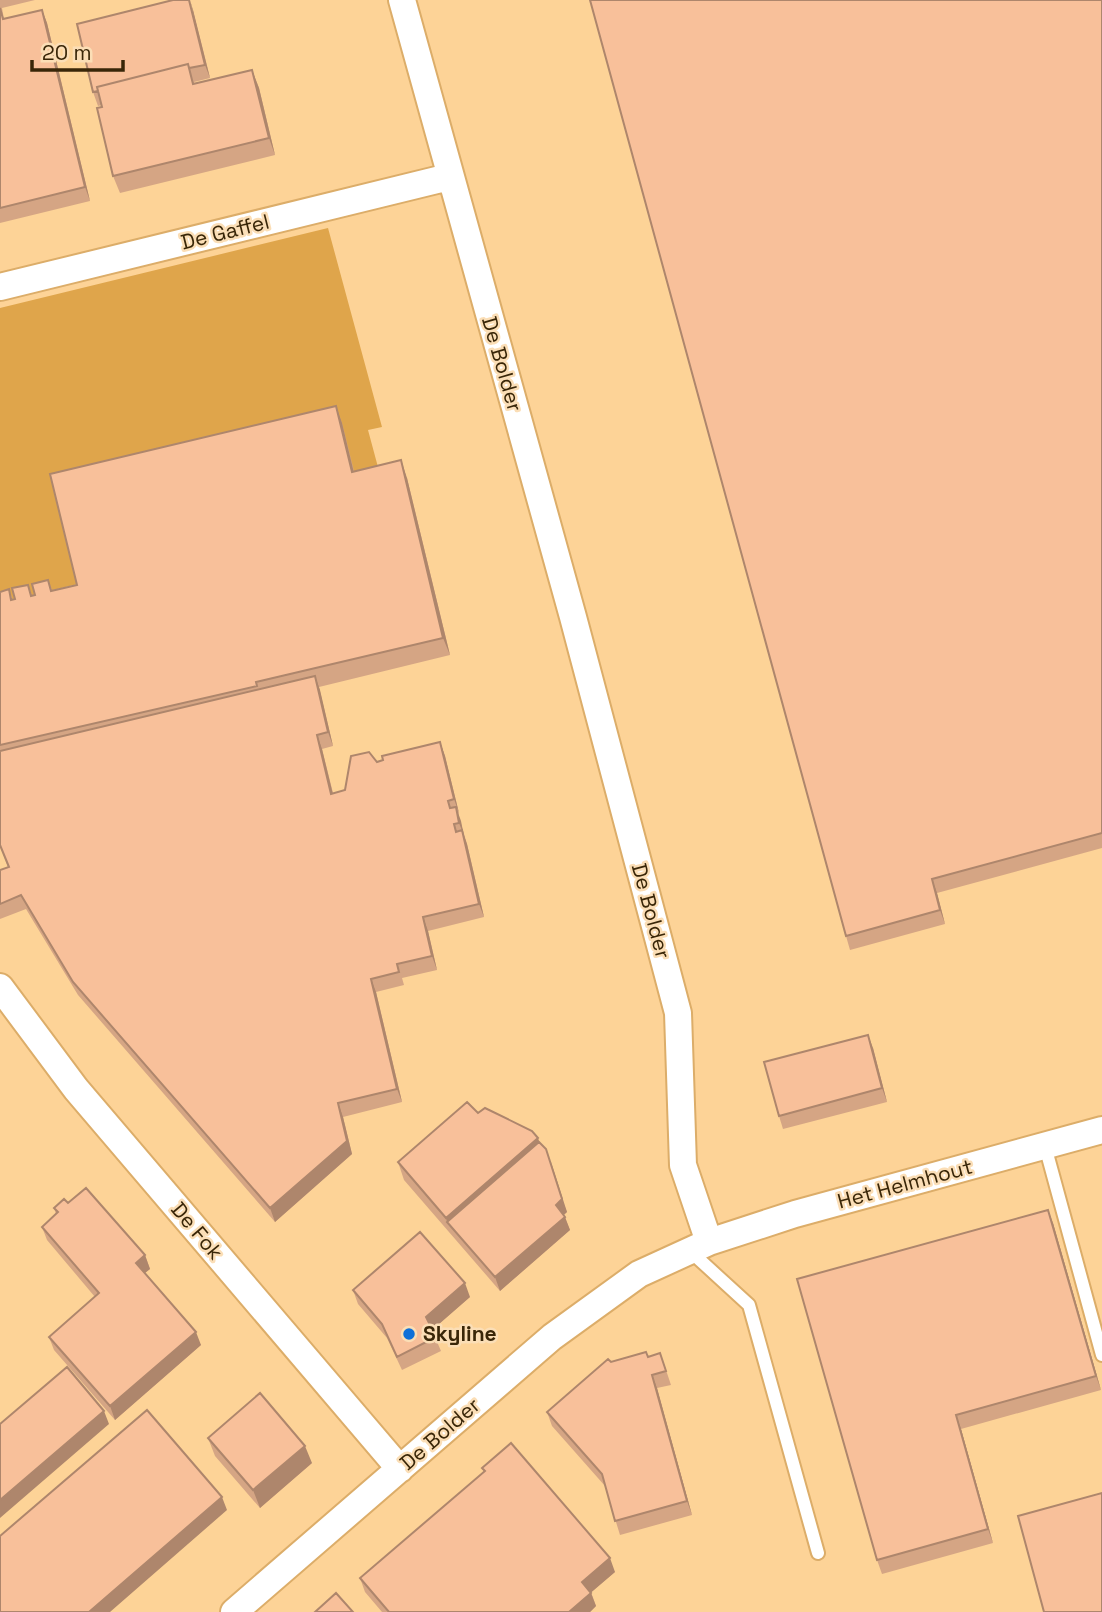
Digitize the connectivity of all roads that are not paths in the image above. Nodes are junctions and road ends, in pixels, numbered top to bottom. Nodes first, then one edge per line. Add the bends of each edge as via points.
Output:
1 (402, 0) edge
2 (449, 177) junction
3 (0, 287) edge
4 (0, 987) edge
5 (1102, 1130) edge
6 (1045, 1146) junction
7 (700, 1247) junction
8 (1102, 1355) edge
9 (400, 1469) junction
10 (818, 1553) dead end
11 (234, 1612) edge

1 - 2 street, De Bolder
2 - 3 street, De Gaffel
2 - 7 street, De Bolder via 678,1013 683,1166
4 - 9 street, De Fok via 76,1089
5 - 6 street, Het Helmhout
6 - 7 street, Het Helmhout via 795,1214
6 - 8 lane
7 - 9 street, De Bolder via 639,1274 552,1337
7 - 10 lane via 749,1305
9 - 11 street, De Bolder

